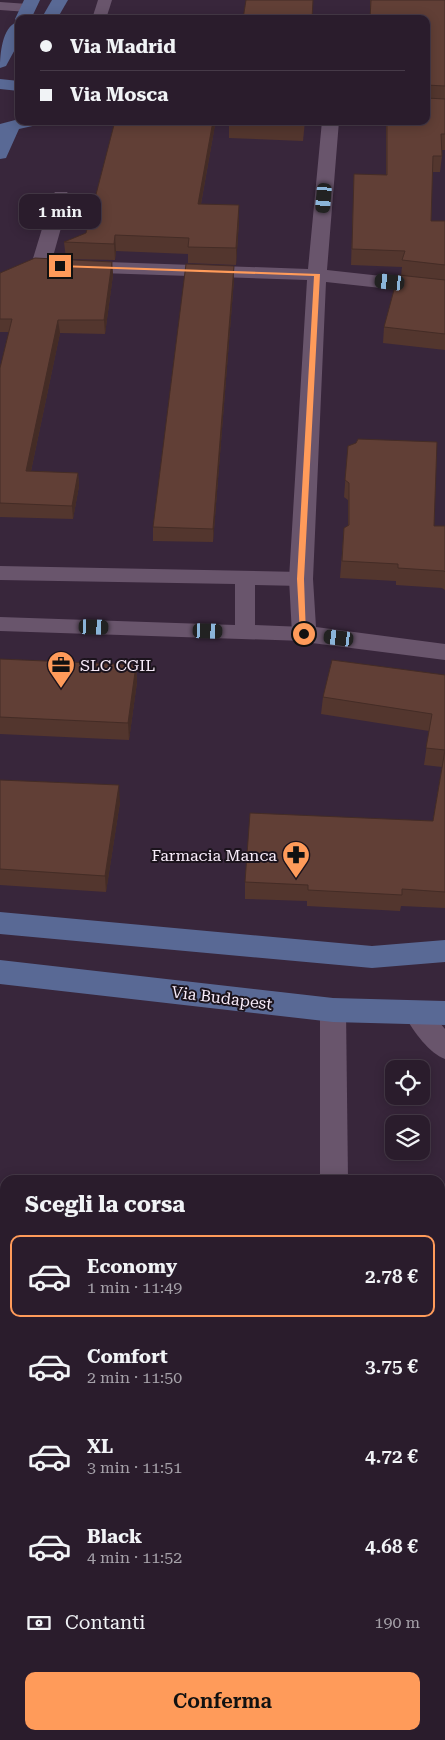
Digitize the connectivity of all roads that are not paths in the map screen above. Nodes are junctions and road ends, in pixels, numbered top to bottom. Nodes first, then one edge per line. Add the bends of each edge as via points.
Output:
1 (60, 0) edge
2 (105, 0) edge
3 (0, 6) edge
4 (28, 9) edge
5 (51, 15) edge
6 (101, 15) edge
7 (15, 34) edge
8 (0, 63) edge
9 (0, 84) edge
10 (15, 86) edge
11 (331, 125) edge
12 (5, 128) edge
13 (0, 154) edge
14 (61, 196) dead end
15 (317, 274) junction
16 (445, 289) edge
17 (0, 573) edge
18 (245, 578) junction
19 (301, 579) junction
20 (0, 624) edge
21 (245, 632) junction
22 (304, 634) junction
23 (445, 652) edge
24 (0, 923) edge
25 (445, 951) edge
26 (0, 972) edge
27 (333, 1010) junction
28 (416, 1012) junction
29 (445, 1013) edge
30 (445, 1048) edge
31 (334, 1175) edge

1 - 5 main road
2 - 6 lane
3 - 4 lane
7 - 8 main road
9 - 10 main road
11 - 15 street
12 - 13 main road
14 - 15 street via 41,265
15 - 16 street
15 - 19 street
17 - 18 lane
18 - 19 lane
18 - 21 lane
19 - 22 street
20 - 21 lane
21 - 22 lane
22 - 23 street
24 - 25 main road via 372,957
26 - 27 main road, Via Budapest
27 - 28 main road, Via Budapest
27 - 31 lane
28 - 29 main road, Via Budapest
28 - 30 lane

